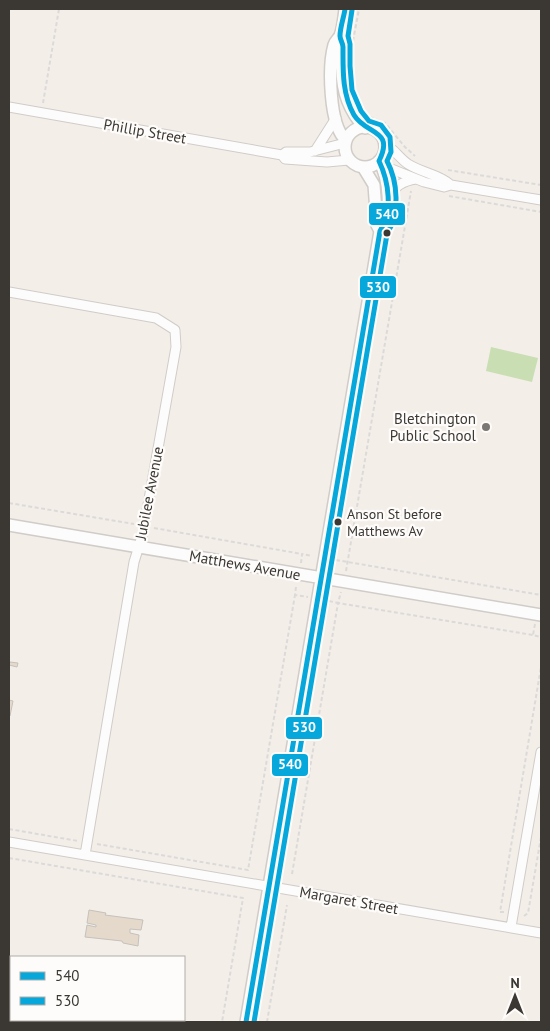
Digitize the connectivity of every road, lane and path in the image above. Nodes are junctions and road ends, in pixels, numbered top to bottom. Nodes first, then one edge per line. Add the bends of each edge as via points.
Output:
1 (58, 9) edge
2 (345, 9) edge
3 (358, 9) edge
4 (340, 37) junction
5 (352, 43) dead end
6 (9, 107) edge
7 (41, 113) junction
8 (336, 118) junction
9 (366, 122) junction
10 (346, 141) junction
11 (384, 144) junction
12 (315, 151) junction
13 (282, 155) junction
14 (419, 159) dead end
15 (349, 160) junction
16 (380, 160) junction
17 (362, 167) junction
18 (447, 170) dead end
19 (416, 179) junction
20 (451, 184) junction
21 (541, 185) edge
22 (417, 190) dead end
23 (450, 196) dead end
24 (388, 197) junction
25 (541, 200) edge
26 (541, 212) edge
27 (380, 231) junction
28 (9, 292) edge
29 (9, 504) edge
30 (9, 525) edge
31 (145, 526) junction
32 (139, 546) junction
33 (302, 554) junction
34 (312, 556) dead end
35 (336, 560) dead end
36 (347, 562) junction
37 (300, 563) dead end
38 (321, 578) junction
39 (296, 587) dead end
40 (296, 594) junction
41 (541, 595) edge
42 (305, 596) dead end
43 (538, 619) edge
44 (533, 635) junction
45 (541, 637) edge
46 (541, 752) edge
47 (9, 829) edge
48 (9, 842) edge
49 (87, 842) junction
50 (85, 855) junction
51 (9, 858) edge
52 (292, 874) dead end
53 (269, 887) junction
54 (287, 905) dead end
55 (511, 928) junction
56 (541, 933) edge
57 (222, 1022) edge
58 (246, 1022) edge
59 (267, 1022) edge

1 - 7 path
2 - 4 street
3 - 5 path
4 - 8 street via 334,43 330,79
4 - 9 street via 345,92 354,115
6 - 7 street, Phillip Street
7 - 13 street, Phillip Street
8 - 10 street
8 - 12 street
9 - 10 street
9 - 11 street via 381,136
9 - 14 path via 385,123
10 - 12 street, Phillip Street
10 - 15 street via 345,151
11 - 16 street
11 - 20 street via 408,164
12 - 13 street, Phillip Street
13 - 15 street, Phillip Street via 285,159 300,161
15 - 17 street
16 - 17 street
16 - 19 street via 389,168
16 - 24 street
17 - 27 street via 374,185
18 - 21 path
19 - 20 street via 444,187
19 - 24 street via 400,184
20 - 25 street
22 - 36 path via 411,189
23 - 26 path
24 - 27 street via 384,226
27 - 38 street
28 - 31 street, Jubilee Avenue via 156,318 175,330 176,347
29 - 31 path
30 - 32 street, Matthews Avenue
31 - 32 street, Jubilee Avenue
31 - 33 path
32 - 38 street, Matthews Avenue
32 - 49 street, Jubilee Avenue
33 - 34 path
33 - 37 path
35 - 36 path
36 - 41 path
38 - 43 street, Matthews Avenue
38 - 53 street
39 - 40 path
40 - 42 path
40 - 49 path via 248,870
43 - 44 path
44 - 45 path
44 - 52 path via 338,603
46 - 55 street
47 - 49 path
48 - 50 street, Margaret Street
49 - 50 street, Jubilee Avenue
50 - 53 street, Margaret Street
51 - 57 path via 243,898
53 - 55 street, Margaret Street
53 - 58 street
54 - 59 path
55 - 56 street, Margaret Street

